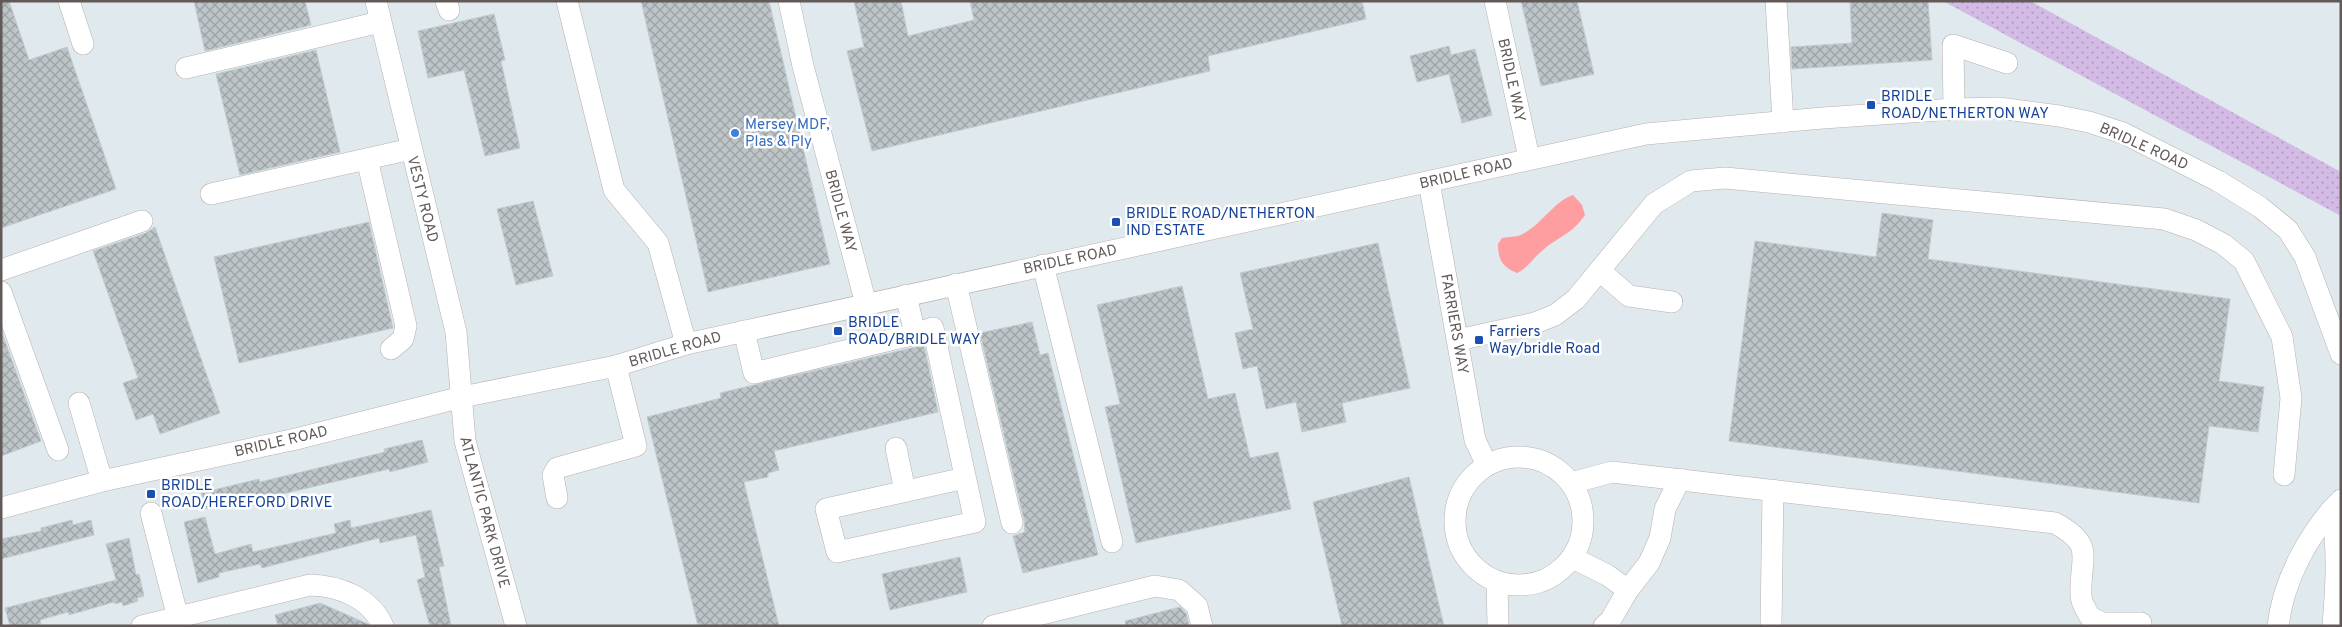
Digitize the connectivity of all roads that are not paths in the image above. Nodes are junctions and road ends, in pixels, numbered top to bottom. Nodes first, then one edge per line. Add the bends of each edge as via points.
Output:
1 (69, 1) edge
2 (567, 1) edge
3 (790, 1) edge
4 (1495, 1) edge
5 (1776, 1) edge
6 (378, 11) edge
7 (83, 44) dead end
8 (2007, 63) dead end
9 (186, 68) dead end
10 (1954, 109) junction
11 (1783, 122) junction
12 (411, 149) junction
13 (1529, 158) junction
14 (367, 159) junction
15 (1429, 182) junction
16 (211, 194) dead end
17 (142, 221) dead end
18 (1044, 265) junction
19 (1, 270) edge
20 (1600, 271) junction
21 (956, 284) junction
22 (1, 292) edge
23 (906, 295) junction
24 (1672, 302) dead end
25 (866, 304) junction
26 (744, 331) junction
27 (915, 334) junction
28 (1458, 340) junction
29 (686, 344) junction
30 (390, 349) dead end
31 (2341, 354) edge
32 (616, 366) junction
33 (462, 397) junction
34 (79, 402) dead end
35 (896, 448) dead end
36 (58, 450) dead end
37 (1487, 465) junction
38 (2284, 475) dead end
39 (966, 478) junction
40 (1680, 479) junction
41 (102, 481) junction
42 (1571, 483) junction
43 (1773, 490) junction
44 (905, 491) junction
45 (557, 498) dead end
46 (2336, 505) edge
47 (1, 508) edge
48 (151, 513) dead end
49 (1012, 523) dead end
50 (1112, 542) dead end
51 (1572, 558) junction
52 (1497, 582) junction
53 (1628, 590) junction
54 (178, 621) edge
55 (2140, 623) dead end
56 (142, 626) edge
57 (383, 626) edge
58 (516, 626) edge
59 (993, 626) edge
60 (1202, 626) edge
61 (1498, 626) edge
62 (1604, 626) edge
63 (1771, 626) edge
64 (2278, 626) edge
65 (2333, 626) edge

1 - 7 street
2 - 29 street via 614,190 658,243
3 - 25 street, BRIDLE WAY via 803,66
4 - 13 street, BRIDLE WAY
5 - 11 street
6 - 9 street
6 - 12 street, VESTY ROAD
8 - 10 street via 1953,45
10 - 11 street, BRIDLE ROAD
10 - 31 street, BRIDLE ROAD via 2026,110 2106,127 2155,148 2260,207 2288,230 2305,257
11 - 13 street, BRIDLE ROAD via 1646,134
12 - 14 street
12 - 33 street, VESTY ROAD via 456,332
13 - 15 street, BRIDLE ROAD
14 - 16 street
14 - 30 street via 406,326 403,339
15 - 18 street, BRIDLE ROAD
15 - 28 street, FARRIERS WAY
17 - 19 street
18 - 21 street, BRIDLE ROAD
18 - 50 street
20 - 24 street via 1629,296
20 - 28 street via 1576,299 1555,315 1535,323
20 - 38 street via 1654,204 1691,181 1725,178 2164,219 2223,244 2244,262 2282,337 2291,398
21 - 23 street, BRIDLE ROAD
21 - 49 street
22 - 36 street
23 - 25 street, BRIDLE ROAD
23 - 27 street
25 - 26 street, BRIDLE ROAD
26 - 27 street via 754,373
26 - 29 street, BRIDLE ROAD
27 - 39 street via 933,328
28 - 37 street, FARRIERS WAY via 1476,440
29 - 32 street, BRIDLE ROAD
32 - 33 street, BRIDLE ROAD
32 - 45 street via 636,446 556,468 553,475
33 - 41 street, BRIDLE ROAD via 296,439
33 - 58 street, ATLANTIC PARK DRIVE via 464,441
34 - 41 street
35 - 44 street
37 - 42 street via 1526,457 1546,463
37 - 52 street via 1462,491 1455,512 1456,534 1461,549 1474,568
39 - 44 street
39 - 44 street via 975,522 837,552 826,509
40 - 42 street via 1612,472
40 - 43 street
40 - 53 street via 1665,509 1660,538 1649,563
41 - 47 street, BRIDLE ROAD
42 - 51 street via 1583,511 1582,534
43 - 55 street via 2055,523 2074,534 2083,549 2081,598 2090,617 2102,623
43 - 63 street
46 - 64 street via 2307,546 2291,576 2279,612
46 - 65 street
48 - 54 street
51 - 52 street via 1556,575 1540,582 1516,586
51 - 53 street via 1607,575
52 - 61 street
53 - 62 street
54 - 56 street
54 - 57 street via 310,585 334,587 354,596 376,613
59 - 60 street via 1156,586 1179,590 1198,606

